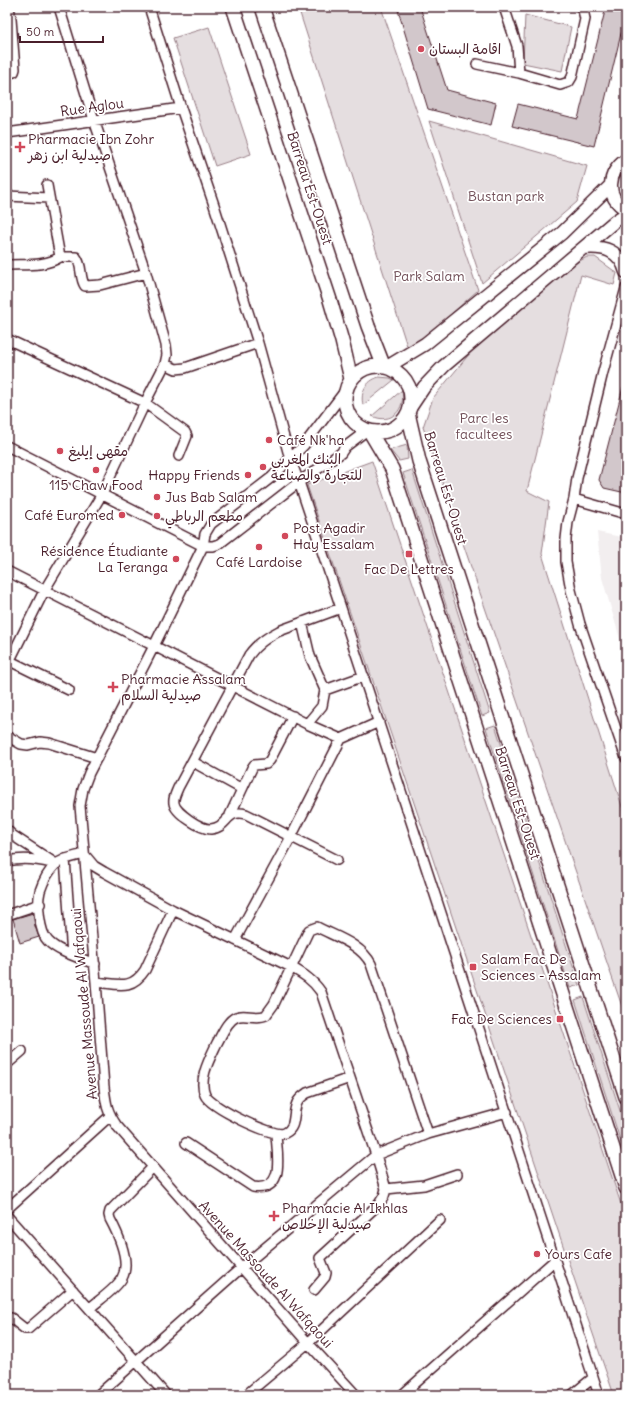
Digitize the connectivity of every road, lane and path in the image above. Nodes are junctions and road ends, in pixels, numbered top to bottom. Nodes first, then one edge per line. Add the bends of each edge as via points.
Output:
1 (9, 7) edge
2 (59, 7) edge
3 (149, 7) edge
4 (233, 7) edge
5 (262, 7) edge
6 (504, 7) edge
7 (580, 7) edge
8 (477, 64) dead end
9 (519, 73) junction
10 (7, 74) edge
11 (180, 108) junction
12 (94, 120) junction
13 (7, 132) edge
14 (626, 160) edge
15 (46, 185) dead end
16 (610, 186) junction
17 (7, 196) edge
18 (49, 198) junction
19 (626, 210) edge
20 (626, 214) edge
21 (583, 248) junction
22 (60, 257) junction
23 (7, 265) edge
24 (626, 272) edge
25 (146, 273) junction
26 (626, 288) edge
27 (7, 339) edge
28 (258, 342) junction
29 (165, 364) junction
30 (385, 367) junction
31 (348, 385) junction
32 (145, 403) junction
33 (409, 410) junction
34 (368, 431) junction
35 (7, 446) edge
36 (179, 456) dead end
37 (290, 459) junction
38 (299, 482) junction
39 (102, 494) junction
40 (574, 499) junction
41 (626, 514) edge
42 (203, 546) junction
43 (7, 571) edge
44 (44, 590) junction
45 (342, 608) junction
46 (302, 622) junction
47 (154, 646) junction
48 (8, 664) edge
49 (364, 676) junction
50 (234, 686) junction
51 (69, 690) dead end
52 (325, 690) junction
53 (293, 716) junction
54 (379, 722) junction
55 (307, 724) junction
56 (7, 736) edge
57 (340, 739) junction
58 (97, 758) junction
59 (626, 758) edge
60 (193, 762) junction
61 (242, 789) junction
62 (230, 815) junction
63 (7, 830) edge
64 (291, 837) junction
65 (84, 854) junction
66 (65, 859) junction
67 (337, 860) dead end
68 (7, 861) edge
69 (56, 864) junction
70 (40, 904) junction
71 (173, 910) junction
72 (7, 915) edge
73 (235, 940) junction
74 (72, 955) junction
75 (95, 964) junction
76 (291, 967) junction
77 (96, 982) junction
78 (22, 1051) dead end
79 (7, 1064) edge
80 (350, 1078) junction
81 (626, 1097) edge
82 (507, 1112) junction
83 (110, 1116) junction
84 (276, 1134) junction
85 (428, 1134) junction
86 (186, 1143) dead end
87 (376, 1155) junction
88 (153, 1167) junction
89 (457, 1174) dead end
90 (626, 1188) edge
91 (386, 1189) junction
92 (7, 1209) edge
93 (7, 1216) edge
94 (440, 1220) dead end
95 (555, 1260) junction
96 (241, 1268) junction
97 (73, 1290) junction
98 (314, 1290) dead end
99 (90, 1308) junction
100 (7, 1319) edge
101 (308, 1343) junction
102 (136, 1361) junction
103 (593, 1378) junction
104 (98, 1395) edge
105 (166, 1395) edge
106 (246, 1395) edge
107 (356, 1395) edge
108 (402, 1395) edge
109 (572, 1395) edge
110 (599, 1395) edge

1 - 10 street via 15,69 14,72
2 - 12 street
3 - 11 street
4 - 31 main road, Barreau Est-Ouest via 330,300 342,341
5 - 30 main road, Barreau Est-Ouest via 368,326
6 - 9 street via 517,46
7 - 9 street via 585,19 569,82 560,85
8 - 9 street
11 - 12 street, Rue Aglou
11 - 28 street
12 - 13 street, Rue Aglou
12 - 25 street
14 - 16 main road via 615,169
15 - 18 street
16 - 19 main road via 618,204
16 - 30 main road via 562,233 425,344
17 - 18 street
18 - 22 street
20 - 21 main road
21 - 24 main road via 599,248 613,253 624,264
21 - 33 main road via 444,366 424,387
22 - 23 street via 46,263
22 - 25 street via 76,257 80,262 85,286 100,285
25 - 29 street via 166,345
26 - 40 street via 578,471
27 - 32 street
28 - 29 street via 185,368 176,369
28 - 37 street
29 - 32 street
30 - 31 main road via 377,366 362,370
30 - 33 main road via 398,373 408,382
31 - 34 main road via 344,400 346,410 355,423
31 - 37 street, Avenue Massoude Al Wafqaoui via 319,426
32 - 36 street via 185,432 187,436
32 - 39 street
33 - 34 main road via 405,420 390,430 380,433
33 - 81 main road, Barreau Est-Ouest via 419,461
34 - 38 street
34 - 90 main road, Barreau Est-Ouest via 392,469
35 - 39 street
37 - 38 street
37 - 42 street, Avenue Massoude Al Wafqaoui via 272,477 211,524 205,534
38 - 42 street via 219,544
38 - 45 street
39 - 42 street
39 - 44 street
40 - 41 street
40 - 59 street via 566,539 566,562 571,590 580,624
42 - 47 street, Avenue Massoude Al Wafqaoui
43 - 44 street
44 - 47 street
44 - 48 street
45 - 46 street
45 - 49 street
46 - 50 street via 275,633 254,648
46 - 52 street via 310,656
47 - 50 street
47 - 58 street, Avenue Massoude Al Wafqaoui
48 - 51 street
49 - 52 street
49 - 54 street
50 - 53 street
50 - 60 street
52 - 55 street via 322,706
53 - 55 street
53 - 61 street via 270,760 266,764 254,765
54 - 57 street
54 - 82 street
55 - 57 street
56 - 58 street via 21,744 49,742
57 - 64 street
58 - 65 street, Avenue Massoude Al Wafqaoui via 81,797
60 - 61 street
60 - 62 street via 174,797 175,808 188,819 211,829 221,825
61 - 62 street
62 - 64 street via 240,812 246,814
63 - 69 street
64 - 67 street
64 - 73 street
65 - 66 street
65 - 71 street via 94,866
65 - 75 street, Avenue Massoude Al Wafqaoui
66 - 69 street
66 - 74 street
68 - 69 street via 36,860
69 - 70 street via 40,892
70 - 72 street
70 - 74 street via 44,936 52,945
71 - 73 street
71 - 77 street via 145,970 135,982 122,985
73 - 76 street
74 - 75 street
75 - 77 street, Avenue Massoude Al Wafqaoui
76 - 80 street via 316,984 321,992
76 - 84 street via 274,1004 266,1015 236,1017 226,1026 209,1059 203,1079 204,1093 209,1102 224,1112
76 - 85 street via 308,930 314,927 356,947 368,957
77 - 83 street, Avenue Massoude Al Wafqaoui via 105,1098
78 - 79 street
80 - 84 street via 301,1097 296,1105 294,1122 290,1130
80 - 87 street
82 - 85 street
82 - 95 street
83 - 88 street, Avenue Massoude Al Wafqaoui
83 - 92 street
84 - 86 street via 276,1177 272,1184 262,1188 253,1187
85 - 87 street
87 - 91 street
87 - 96 street
88 - 96 street, Avenue Massoude Al Wafqaoui
88 - 99 street via 110,1211 109,1215 123,1249 125,1261 122,1278
89 - 91 street via 424,1185
91 - 98 street via 379,1204 320,1258 326,1272
93 - 97 street
94 - 101 street
95 - 103 street
95 - 108 street
96 - 101 street, Avenue Massoude Al Wafqaoui
96 - 102 street
97 - 99 street
97 - 100 street via 28,1329 11,1318
99 - 102 street
101 - 106 street
101 - 107 street, Avenue Massoude Al Wafqaoui
102 - 104 street
102 - 105 street
103 - 109 street
103 - 110 street

